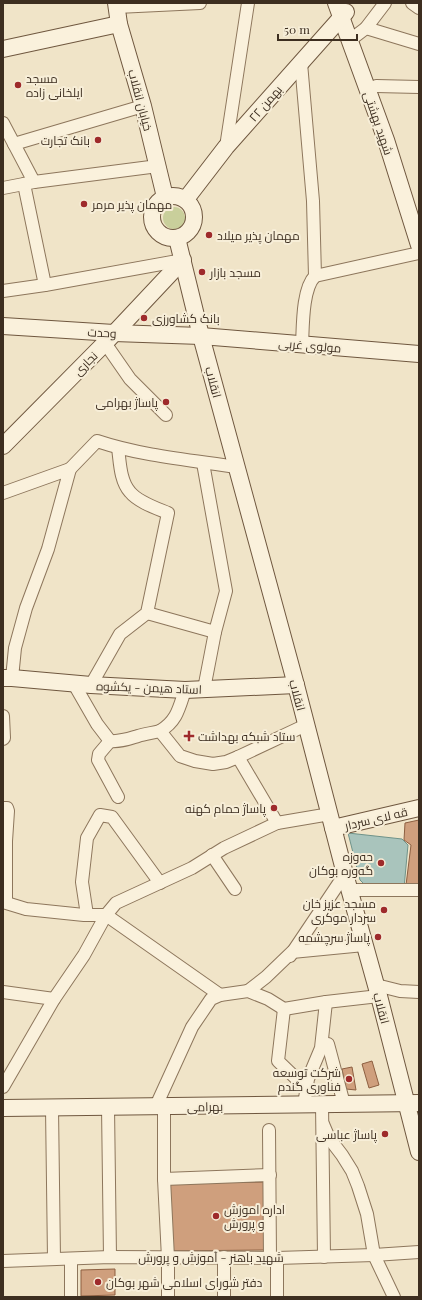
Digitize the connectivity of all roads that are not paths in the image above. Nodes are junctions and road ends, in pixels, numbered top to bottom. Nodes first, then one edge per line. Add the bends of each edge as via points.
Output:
1 (200, 3) edge
2 (248, 3) edge
3 (412, 3) edge
4 (116, 5) edge
5 (379, 6) edge
6 (343, 8) edge
7 (419, 8) edge
8 (119, 24) junction
9 (358, 35) junction
10 (419, 44) edge
11 (3, 49) edge
12 (301, 63) junction
13 (376, 86) junction
14 (419, 87) edge
15 (143, 106) junction
16 (3, 123) edge
17 (14, 144) junction
18 (226, 147) junction
19 (158, 166) junction
20 (29, 183) junction
21 (3, 188) edge
22 (165, 196) junction
23 (186, 199) junction
24 (419, 219) edge
25 (177, 238) junction
26 (419, 245) edge
27 (419, 253) edge
28 (183, 260) junction
29 (315, 276) junction
30 (45, 285) junction
31 (3, 291) edge
32 (3, 326) edge
33 (201, 336) junction
34 (109, 338) junction
35 (302, 345) junction
36 (419, 354) edge
37 (166, 415) dead end
38 (3, 446) edge
39 (118, 448) junction
40 (203, 463) junction
41 (237, 467) junction
42 (70, 469) junction
43 (3, 494) edge
44 (147, 613) junction
45 (215, 632) junction
46 (8, 678) edge
47 (74, 684) junction
48 (91, 685) junction
49 (296, 685) junction
50 (204, 689) junction
51 (185, 690) junction
52 (3, 716) edge
53 (306, 725) junction
54 (160, 731) junction
55 (3, 739) edge
56 (110, 740) junction
57 (238, 757) junction
58 (118, 797) dead end
59 (3, 808) edge
60 (419, 808) edge
61 (331, 821) junction
62 (277, 822) junction
63 (5, 841) edge
64 (212, 855) junction
65 (345, 874) junction
66 (160, 883) junction
67 (235, 889) dead end
68 (349, 890) junction
69 (419, 890) edge
70 (5, 902) edge
71 (87, 915) junction
72 (106, 916) junction
73 (364, 945) junction
74 (290, 956) junction
75 (248, 991) junction
76 (377, 991) junction
77 (3, 992) edge
78 (419, 992) edge
79 (220, 995) junction
80 (54, 999) junction
81 (326, 1002) junction
82 (284, 1009) junction
83 (328, 1044) dead end
84 (8, 1065) edge
85 (3, 1087) edge
86 (305, 1097) junction
87 (413, 1103) edge
88 (344, 1104) junction
89 (322, 1105) junction
90 (160, 1106) junction
91 (108, 1107) junction
92 (3, 1108) edge
93 (52, 1108) junction
94 (323, 1124) junction
95 (269, 1130) dead end
96 (419, 1152) edge
97 (270, 1175) junction
98 (164, 1179) junction
99 (419, 1252) edge
100 (374, 1255) junction
101 (110, 1257) junction
102 (224, 1257) junction
103 (324, 1257) junction
104 (168, 1258) junction
105 (274, 1258) junction
106 (54, 1259) junction
107 (71, 1259) junction
108 (3, 1261) edge
109 (71, 1297) edge
110 (168, 1297) edge
111 (224, 1297) edge
112 (277, 1297) edge
113 (394, 1297) edge

1 - 4 street
2 - 18 street
3 - 7 street
4 - 8 main road, خیابان انقلاب
5 - 9 street
6 - 9 main road, شهید بهشتی
6 - 12 main road, ۲۲ بهمن
8 - 11 main road
8 - 15 main road, خیابان انقلاب
9 - 10 street
9 - 13 main road, شهید بهشتی
9 - 26 main road, شهید بهشتی via 386,140
12 - 18 main road, ۲۲ بهمن
12 - 29 street via 313,201
13 - 14 street
13 - 24 main road, شهید بهشتی
15 - 17 street
15 - 19 main road, خیابان انقلاب
16 - 17 street
17 - 20 street
18 - 23 main road, ۲۲ بهمن
19 - 20 street
19 - 22 main road, خیابان انقلاب
20 - 21 street
20 - 30 street
22 - 23 main road
22 - 25 main road via 152,210 152,223 165,237
23 - 25 main road via 194,210 195,217 190,230
25 - 28 main road, انقلاب
27 - 29 street
28 - 30 street
28 - 33 main road, انقلاب
28 - 34 main road, نجاری
29 - 35 street via 310,280 306,298
30 - 31 street
32 - 34 main road, وحدت
33 - 34 main road, وحدت
33 - 35 main road, مولوی غربی
33 - 41 main road, انقلاب
34 - 37 street via 130,379
34 - 38 main road, نجاری
35 - 36 main road, مولوی غربی
39 - 40 street
39 - 42 street via 97,441
39 - 44 street via 123,480 130,492 148,505 168,513
40 - 41 street
40 - 45 street via 226,591
41 - 49 main road, انقلاب
42 - 43 street
42 - 46 street via 48,549 26,608
44 - 45 street
44 - 48 street via 120,634
45 - 50 street
46 - 47 main road, استاد هیمن - یکشوه
47 - 48 main road, استاد هیمن - یکشوه
47 - 56 street via 97,724
48 - 51 main road, استاد هیمن - یکشوه
49 - 50 main road, استاد هیمن - یکشوه
49 - 53 main road, انقلاب
50 - 51 main road, استاد هیمن - یکشوه
51 - 54 street via 174,720
52 - 55 street
53 - 57 street
53 - 61 main road, انقلاب
54 - 56 street via 116,742
54 - 57 street via 180,756 195,761 213,764
56 - 58 street via 99,754 98,760
57 - 62 street
59 - 63 street via 7,808 8,811
60 - 61 main road, قه لای سردار
61 - 62 street
61 - 65 main road, انقلاب
62 - 64 street
63 - 70 street
64 - 66 street
64 - 67 street
65 - 68 main road, انقلاب
65 - 74 street
66 - 71 street via 112,817 100,815 87,838 82,882
66 - 72 street via 116,903
68 - 69 street
68 - 73 main road, انقلاب
70 - 71 street via 26,909
71 - 72 street
72 - 79 street
72 - 80 street via 84,955
73 - 74 street via 292,952
73 - 76 main road, انقلاب
74 - 75 street
75 - 79 street
75 - 82 street
76 - 78 street
76 - 81 street
76 - 87 main road, انقلاب
77 - 80 street
79 - 90 street via 211,999 192,1027
80 - 84 street
81 - 82 street
81 - 86 street via 321,1048 312,1067
82 - 86 street via 278,1061
83 - 88 street
84 - 85 street
86 - 89 main road, بهرامی
86 - 90 main road, بهرامی
87 - 88 main road, بهرامی
87 - 96 main road, انقلاب
88 - 89 main road, بهرامی
89 - 94 street
90 - 91 main road, بهرامی
90 - 98 street
91 - 93 main road, بهرامی
91 - 101 street
92 - 93 main road, بهرامی
93 - 106 street
94 - 100 street via 329,1138 352,1171 358,1186 367,1214
94 - 103 street
95 - 97 street
97 - 98 street
97 - 105 street
98 - 104 street
99 - 100 street, شهید باهنر - آموزش و پرورش
100 - 103 street, شهید باهنر - آموزش و پرورش
100 - 113 street
101 - 104 street, شهید باهنر - آموزش و پرورش
101 - 107 street, شهید باهنر - آموزش و پرورش
102 - 104 street, شهید باهنر - آموزش و پرورش
102 - 105 street, شهید باهنر - آموزش و پرورش
102 - 111 street
103 - 105 street, شهید باهنر - آموزش و پرورش
104 - 110 street
105 - 112 street
106 - 107 street, شهید باهنر - آموزش و پرورش
106 - 108 street, شهید باهنر - آموزش و پرورش
107 - 109 street

